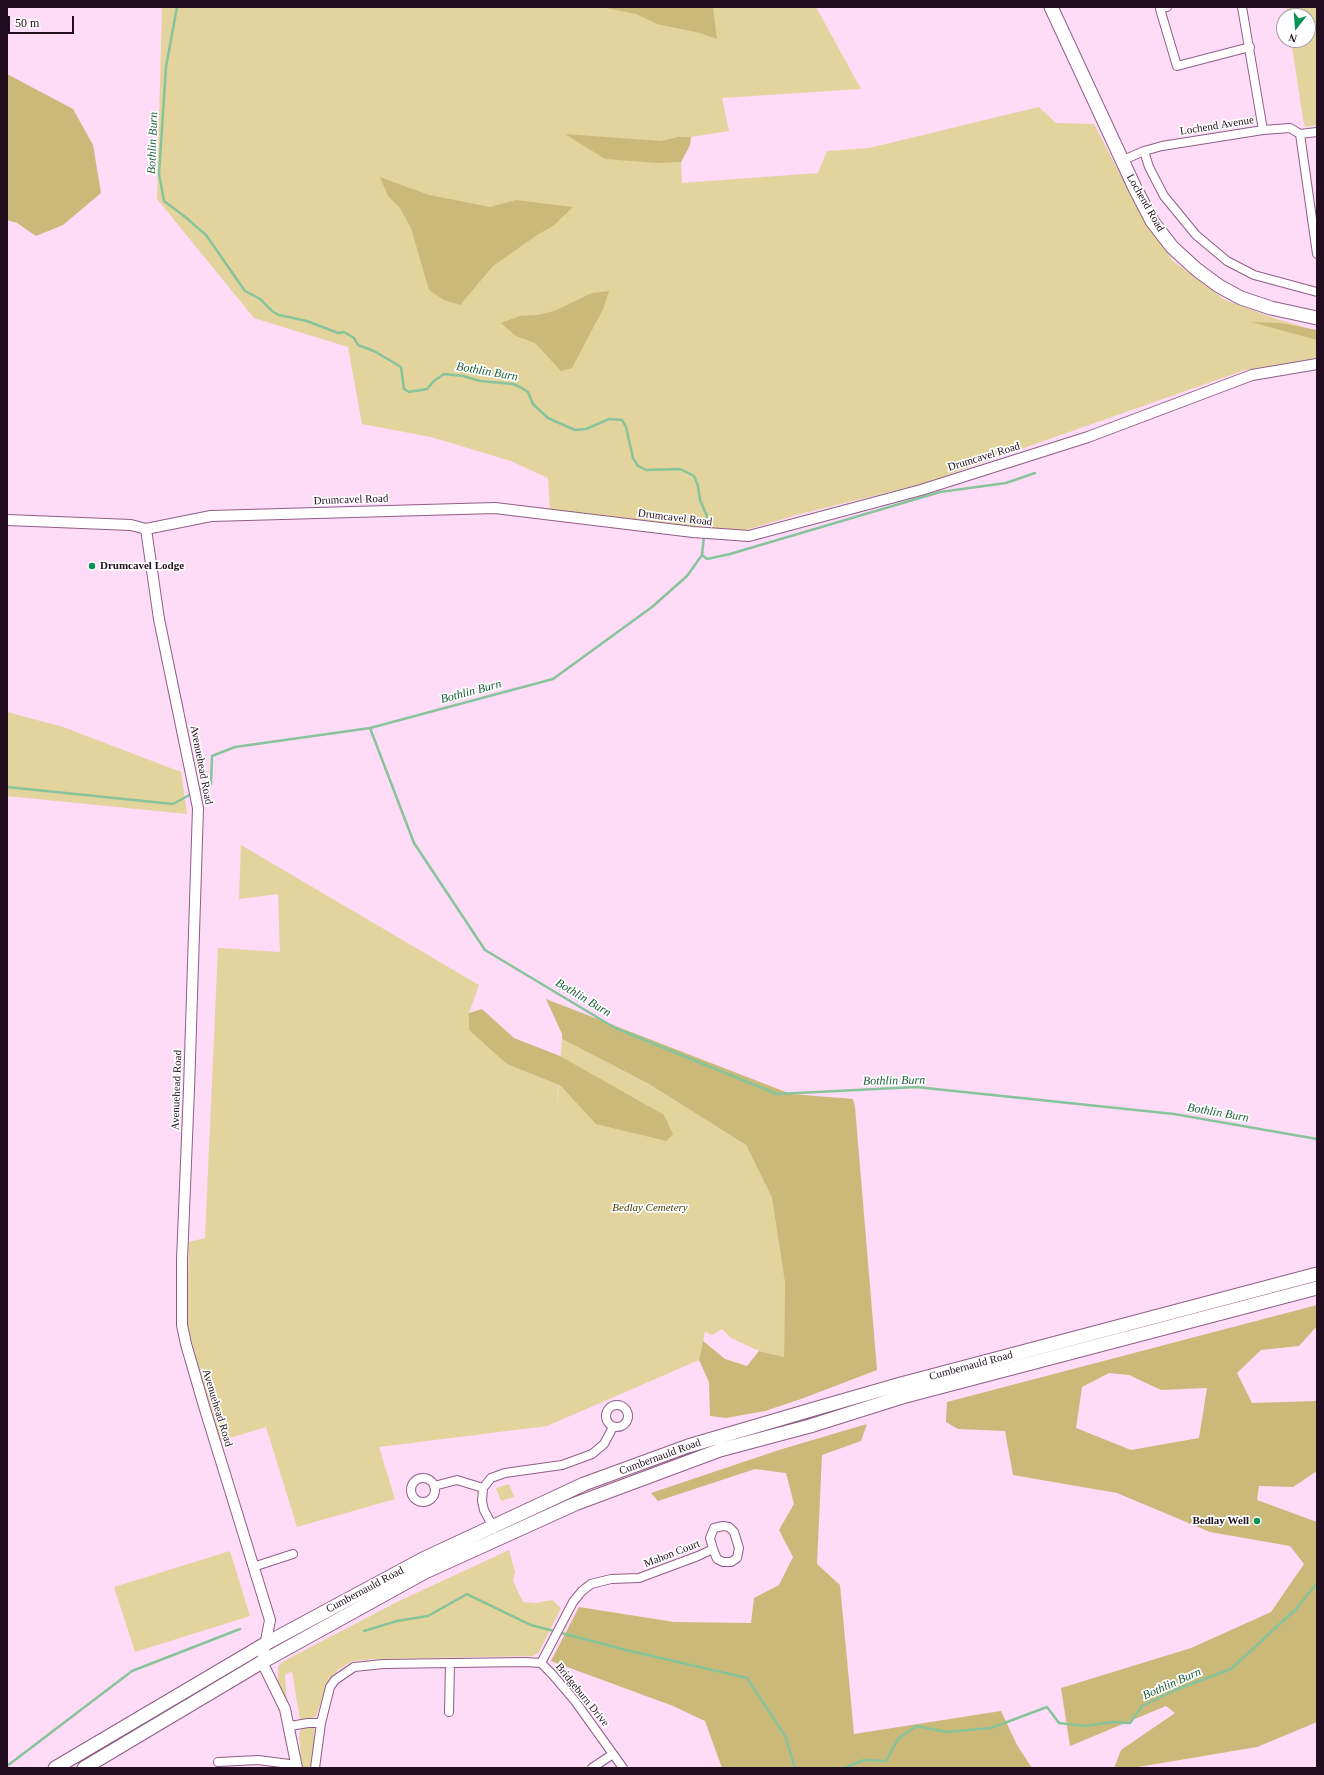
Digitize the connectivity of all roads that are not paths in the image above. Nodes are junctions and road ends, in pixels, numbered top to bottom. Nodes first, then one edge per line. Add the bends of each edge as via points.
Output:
1 (1051, 7) edge
2 (1167, 7) edge
3 (1242, 7) edge
4 (1250, 47) junction
5 (1263, 130) junction
6 (1317, 132) edge
7 (1300, 134) junction
8 (1144, 151) junction
9 (1121, 160) junction
10 (1315, 222) edge
11 (1317, 254) edge
12 (1317, 292) edge
13 (1317, 318) edge
14 (1317, 364) edge
15 (7, 520) edge
16 (146, 529) junction
17 (1317, 1274) edge
18 (1317, 1288) edge
19 (613, 1427) dead end
20 (434, 1486) dead end
21 (483, 1488) junction
22 (493, 1526) junction
23 (499, 1539) junction
24 (713, 1549) junction
25 (293, 1554) dead end
26 (253, 1567) junction
27 (265, 1644) junction
28 (262, 1662) junction
29 (450, 1663) junction
30 (541, 1663) junction
31 (449, 1712) dead end
32 (320, 1723) junction
33 (290, 1726) junction
34 (613, 1754) junction
35 (218, 1762) dead end
36 (297, 1767) edge
37 (55, 1768) edge
38 (84, 1768) edge
39 (315, 1768) edge
40 (592, 1768) edge
41 (623, 1768) edge

1 - 9 main road, Lochend Road
2 - 4 street via 1160,9 1177,66
3 - 4 street
4 - 5 street
5 - 7 street, Lochend Avenue via 1290,128
5 - 8 street, Lochend Avenue
6 - 7 street, Lochend Avenue
7 - 10 street
8 - 9 street, Lochend Avenue
8 - 12 street via 1164,196 1196,235 1227,261 1254,275
9 - 13 main road, Lochend Road via 1152,221 1172,247 1196,269 1241,298 1271,308
10 - 11 street
14 - 16 street, Drumcavel Road via 1252,375 1099,434 921,490 748,536 716,535 495,508 211,516
15 - 16 street, Drumcavel Road via 130,525
16 - 26 street, Avenuehead Road via 159,619 198,808 182,1324
17 - 22 main road, Cumbernauld Road via 914,1381 688,1446 584,1484
18 - 23 main road, Cumbernauld Road via 909,1396 720,1450 575,1504
19 - 21 street via 604,1444 592,1454 562,1465 499,1474 491,1478
20 - 21 street via 457,1480
21 - 22 street via 484,1510
22 - 23 street
22 - 27 main road, Cumbernauld Road via 423,1559
23 - 28 main road, Cumbernauld Road via 425,1572
24 - 24 street, Mahon Court via 710,1540 712,1532 718,1526 729,1527 734,1532 739,1548 737,1558 731,1562 723,1562 718,1559
24 - 30 street, Mahon Court via 639,1578 611,1579 591,1584 573,1602
25 - 26 street
26 - 27 street, Avenuehead Road via 270,1620
27 - 28 street, Avenuehead Road
27 - 37 main road, Cumbernauld Road
28 - 33 street via 285,1709
28 - 38 main road, Cumbernauld Road
29 - 30 street, Bridgeburn Drive
29 - 31 street
29 - 32 street, Bridgeburn Drive via 354,1667 335,1680
30 - 34 street, Bridgeburn Drive via 575,1701
32 - 33 street
32 - 39 street, Bridgeburn Drive
33 - 36 street
34 - 40 street
34 - 41 street, Bridgeburn Drive
35 - 36 street via 258,1760

